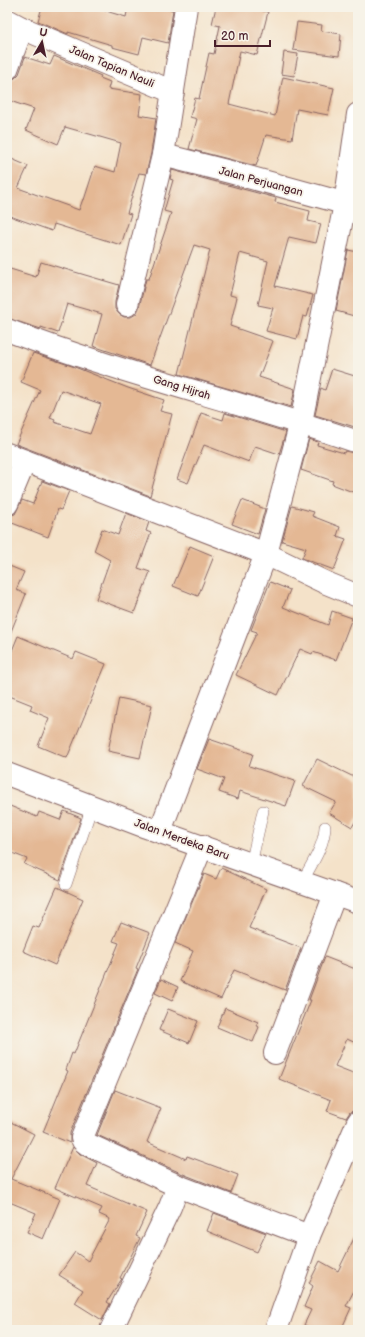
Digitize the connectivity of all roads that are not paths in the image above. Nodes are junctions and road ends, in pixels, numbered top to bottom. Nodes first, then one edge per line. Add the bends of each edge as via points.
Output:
1 (186, 7) edge
2 (14, 24) edge
3 (7, 69) edge
4 (173, 92) junction
5 (358, 114) edge
6 (163, 156) junction
7 (352, 205) edge
8 (127, 305) dead end
9 (7, 330) edge
10 (301, 422) junction
11 (358, 442) edge
12 (16, 458) edge
13 (7, 504) edge
14 (266, 554) junction
15 (358, 596) edge
16 (7, 774) edge
17 (92, 806) junction
18 (263, 811) dead end
19 (325, 827) dead end
20 (160, 831) junction
21 (202, 846) junction
22 (251, 864) junction
23 (302, 882) junction
24 (66, 884) dead end
25 (335, 894) junction
26 (358, 902) edge
27 (275, 1053) dead end
28 (358, 1122) edge
29 (178, 1186) junction
30 (309, 1236) junction
31 (111, 1330) edge
32 (276, 1330) edge

1 - 4 street
2 - 3 street
2 - 4 street, Jalan Tapian Nauli
4 - 6 street
5 - 7 street
6 - 7 street, Jalan Perjuangan
6 - 8 street
7 - 10 street
9 - 10 street, Gang Hijrah via 54,348
10 - 11 street, Gang Hijrah
10 - 14 street
12 - 13 street
12 - 14 street
14 - 15 street
14 - 20 street
16 - 17 street, Jalan Merdeka Baru
17 - 20 street, Jalan Merdeka Baru
17 - 24 lane
18 - 22 lane
19 - 23 lane via 322,843
20 - 21 street, Jalan Merdeka Baru
21 - 22 street, Jalan Merdeka Baru
21 - 29 street via 82,1138 87,1144
22 - 23 street, Jalan Merdeka Baru
23 - 25 street, Jalan Merdeka Baru
25 - 26 street, Jalan Merdeka Baru
25 - 27 street
28 - 30 street
29 - 30 street
29 - 31 street
30 - 32 street

